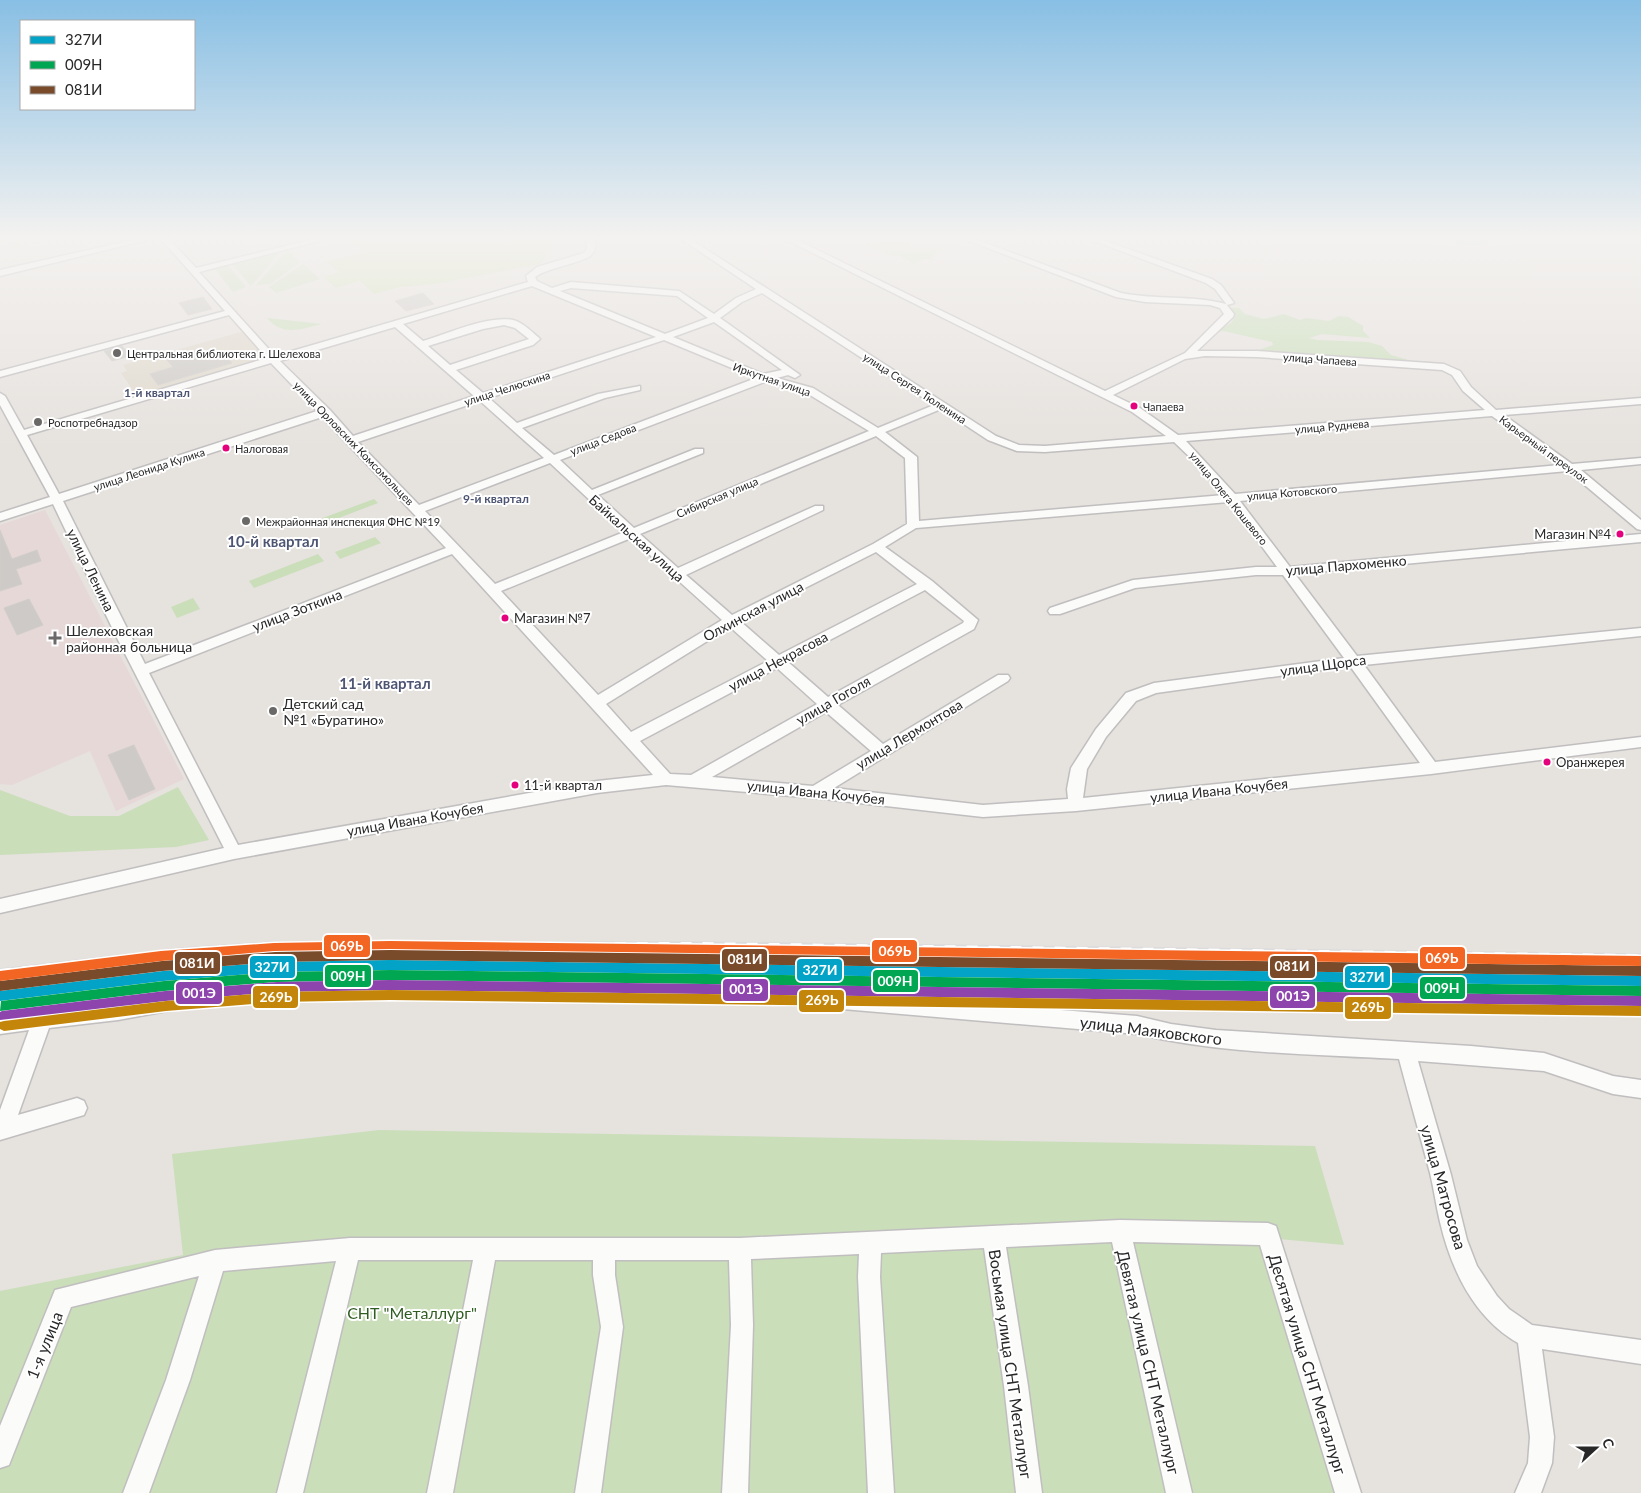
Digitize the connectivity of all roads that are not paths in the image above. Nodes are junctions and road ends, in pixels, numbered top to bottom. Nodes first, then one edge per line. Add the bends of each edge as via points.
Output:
1 (228, 309) edge
2 (445, 309) edge
3 (594, 309) edge
4 (700, 309) edge
5 (727, 309) edge
6 (791, 309) edge
7 (930, 309) edge
8 (1228, 309) edge
9 (231, 312) junction
10 (714, 318) junction
11 (396, 323) junction
12 (662, 337) junction
13 (421, 345) junction
14 (1189, 354) junction
15 (274, 360) junction
16 (448, 369) junction
17 (1450, 369) joint
18 (790, 371) junction
19 (0, 374) edge
20 (766, 378) junction
21 (636, 388) dead end
22 (809, 390) junction
23 (1105, 395) junction
24 (0, 396) edge
25 (479, 397) junction
26 (1641, 401) edge
27 (942, 405) junction
28 (326, 412) junction
29 (1494, 413) junction
30 (514, 427) junction
31 (876, 431) junction
32 (20, 434) junction
33 (1178, 438) junction
34 (352, 440) junction
35 (1023, 449) joint
36 (699, 451) dead end
37 (551, 458) junction
38 (1641, 461) edge
39 (1569, 467) junction
40 (589, 495) junction
41 (1231, 497) junction
42 (56, 499) junction
43 (819, 508) dead end
44 (417, 510) junction
45 (0, 517) edge
46 (913, 525) junction
47 (1641, 526) edge
48 (632, 532) junction
49 (1641, 538) edge
50 (877, 547) junction
51 (454, 549) junction
52 (1286, 570) junction
53 (677, 574) junction
54 (927, 584) junction
55 (493, 590) junction
56 (1055, 611) dead end
57 (732, 620) junction
58 (1641, 632) edge
59 (779, 660) junction
60 (1354, 661) junction
61 (141, 671) junction
62 (1003, 678) dead end
63 (596, 703) junction
64 (828, 703) junction
65 (630, 739) junction
66 (1641, 742) edge
67 (880, 750) junction
68 (1431, 768) junction
69 (666, 779) junction
70 (695, 780) junction
71 (815, 792) junction
72 (1076, 805) junction
73 (234, 852) junction
74 (0, 906) edge
75 (43, 1019) junction
76 (0, 1024) edge
77 (1406, 1050) junction
78 (1641, 1089) edge
79 (77, 1108) dead end
80 (2, 1130) edge
81 (1120, 1231) junction
82 (993, 1236) junction
83 (871, 1244) junction
84 (486, 1248) junction
85 (604, 1248) junction
86 (350, 1249) junction
87 (740, 1249) junction
88 (216, 1261) junction
89 (1529, 1336) junction
90 (1641, 1352) edge
91 (0, 1456) edge
92 (136, 1493) edge
93 (290, 1493) edge
94 (440, 1493) edge
95 (588, 1493) edge
96 (735, 1493) edge
97 (881, 1493) edge
98 (1029, 1493) edge
99 (1179, 1493) edge
100 (1348, 1493) edge
101 (1528, 1493) edge

1 - 9 street, улица Орловских Комсомольцев
2 - 11 street
3 - 12 street, Иркутная улица
4 - 10 street
5 - 10 street, улица Челюскина
6 - 27 street, улица Сергея Тюленина
7 - 23 street, улица Олега Кошевого
8 - 14 street, улица Чапаева via 1228,317
9 - 15 street, улица Орловских Комсомольцев
9 - 19 street
10 - 12 street, улица Челюскина
10 - 18 street
11 - 13 street, Байкальская улица
11 - 15 street
12 - 20 street, Иркутная улица
12 - 25 street, улица Челюскина
13 - 16 street, Байкальская улица
13 - 16 street via 506,322 514,324 534,340
14 - 17 street, улица Чапаева via 1258,354
14 - 23 street, улица Чапаева
15 - 28 street, улица Орловских Комсомольцев
15 - 32 street
16 - 25 street, Байкальская улица
17 - 29 street, Карьерный переулок
18 - 20 street, улица Седова
18 - 22 street
20 - 22 street, Иркутная улица
20 - 37 street, улица Седова
21 - 30 street via 602,396
22 - 31 street, Иркутная улица
23 - 33 street, улица Олега Кошевого via 1144,415
24 - 32 street, улица Ленина
25 - 30 street, Байкальская улица
25 - 34 street, улица Челюскина
26 - 29 street, улица Руднева
27 - 31 street, Сибирская улица
27 - 35 street, улица Сергея Тюленина via 1000,442
28 - 34 street, улица Орловских Комсомольцев
28 - 42 street, улица Леонида Кулика
29 - 33 street, улица Руднева
29 - 39 street, Карьерный переулок
30 - 37 street, Байкальская улица
31 - 46 street, Иркутная улица via 911,457
31 - 48 street, Сибирская улица
32 - 42 street, улица Ленина
33 - 35 street, улица Руднева
33 - 41 street, улица Олега Кошевого
34 - 44 street, улица Орловских Комсомольцев
36 - 40 street
37 - 40 street, Байкальская улица
37 - 44 street, улица Седова
38 - 39 street, улица Котовского
39 - 41 street, улица Котовского
39 - 47 street, Карьерный переулок
40 - 48 street, Байкальская улица
41 - 46 street, улица Котовского
41 - 52 street, улица Олега Кошевого
42 - 45 street, улица Леонида Кулика
42 - 61 street, улица Ленина
43 - 53 street
44 - 51 street, улица Орловских Комсомольцев
46 - 50 street, Олхинская улица
48 - 53 street, Байкальская улица
48 - 55 street, Сибирская улица
49 - 52 street, улица Пархоменко
50 - 54 street
50 - 57 street, Олхинская улица
51 - 55 street, улица Орловских Комсомольцев
51 - 61 street, улица Зоткина
52 - 56 street, улица Пархоменко via 1256,570 1134,584
52 - 60 street, улица Олега Кошевого
53 - 57 street, Байкальская улица
54 - 59 street, улица Некрасова
54 - 64 street, улица Гоголя via 971,622 966,628
55 - 63 street, улица Орловских Комсомольцев
57 - 59 street, Байкальская улица
57 - 63 street, Олхинская улица
58 - 60 street, улица Щорса
59 - 64 street, Байкальская улица
59 - 65 street, улица Некрасова
60 - 68 street, улица Олега Кошевого
60 - 72 street, улица Щорса via 1164,686 1131,697 1079,768 1074,789
61 - 73 street, улица Ленина
62 - 67 street, улица Лермонтова
63 - 65 street, улица Орловских Комсомольцев
64 - 67 street, Байкальская улица
64 - 70 street, улица Гоголя
65 - 69 street, улица Орловских Комсомольцев
66 - 68 street, улица Ивана Кочубея
67 - 71 street, улица Лермонтова
68 - 72 street, улица Ивана Кочубея
69 - 70 street, улица Ивана Кочубея
69 - 73 street, улица Ивана Кочубея via 597,786
70 - 71 street, улица Ивана Кочубея
71 - 72 street, улица Ивана Кочубея via 983,810
73 - 74 street, улица Ивана Кочубея
75 - 76 street, улица Маяковского
75 - 77 street, улица Маяковского via 118,1012 276,984 467,981 919,1006 1137,1025 1216,1039
75 - 80 street
77 - 78 street, улица Маяковского via 1544,1062
77 - 89 street, улица Матросова via 1452,1226 1468,1269 1487,1301 1504,1320
79 - 80 street
81 - 82 street
81 - 99 street, Девятая улица СНТ Металлург
81 - 100 street, Десятая улица СНТ Металлург via 1268,1234
82 - 83 street
82 - 98 street, Восьмая улица СНТ Металлург
83 - 87 street
83 - 97 street via 869,1276
84 - 85 street
84 - 86 street
84 - 94 street
85 - 87 street
85 - 95 street via 604,1274 612,1327
86 - 88 street
86 - 93 street
87 - 96 street via 742,1325
88 - 91 street, 1-я улица via 63,1298
88 - 92 street via 178,1380
89 - 90 street, улица Матросова
89 - 101 street via 1542,1436 1540,1463

